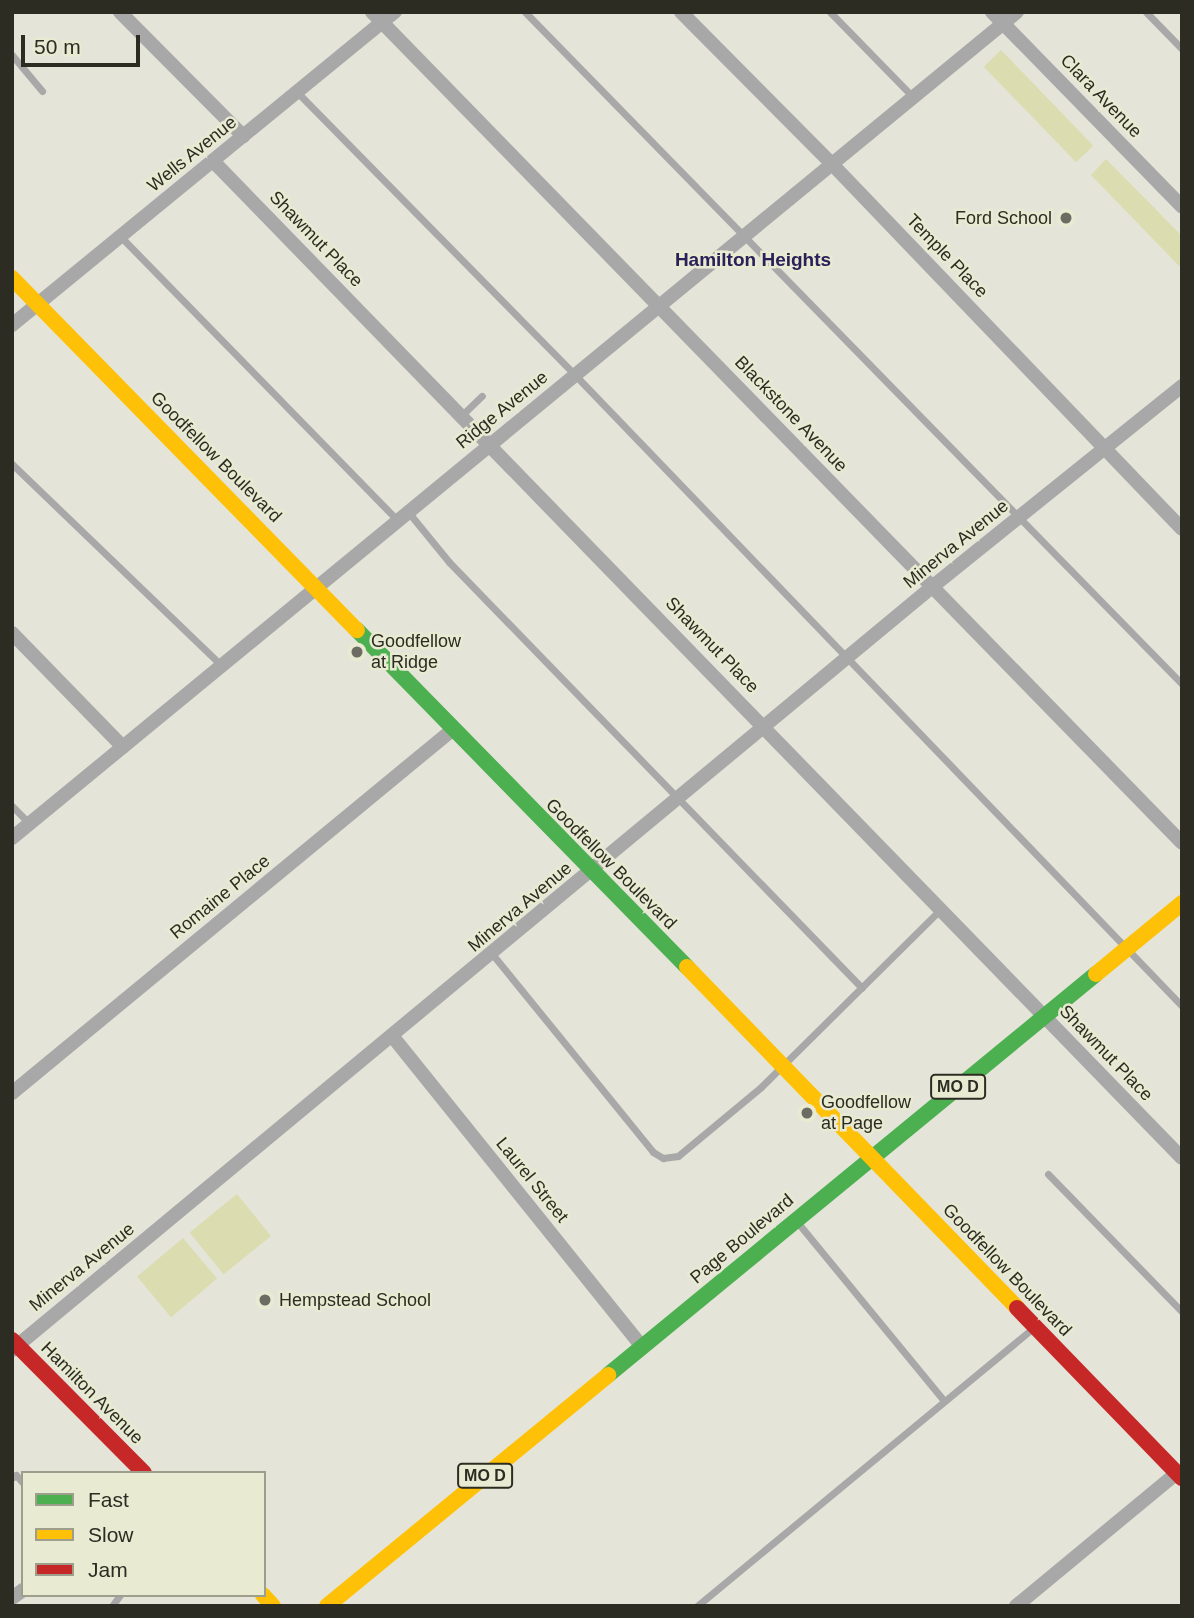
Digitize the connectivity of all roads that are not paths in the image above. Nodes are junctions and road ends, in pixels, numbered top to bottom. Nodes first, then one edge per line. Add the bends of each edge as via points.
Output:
1 (120, 12) edge
2 (395, 12) edge
3 (525, 12) edge
4 (681, 12) edge
5 (830, 12) edge
6 (992, 12) edge
7 (1017, 12) edge
8 (1146, 12) edge
9 (377, 18) edge
10 (1003, 24) junction
11 (1182, 49) edge
12 (12, 55) edge
13 (42, 91) dead end
14 (297, 92) junction
15 (913, 97) junction
16 (243, 136) junction
17 (213, 161) junction
18 (831, 163) junction
19 (1182, 207) edge
20 (121, 237) junction
21 (743, 237) junction
22 (12, 278) edge
23 (38, 304) junction
24 (659, 306) junction
25 (12, 325) edge
26 (575, 375) junction
27 (1182, 386) edge
28 (482, 396) dead end
29 (461, 416) junction
30 (490, 445) junction
31 (1105, 450) junction
32 (12, 464) edge
33 (403, 517) junction
34 (1019, 519) junction
35 (1182, 529) edge
36 (317, 587) junction
37 (932, 587) junction
38 (12, 634) edge
39 (848, 657) junction
40 (222, 666) junction
41 (1182, 684) edge
42 (764, 726) junction
43 (452, 730) junction
44 (123, 747) junction
45 (680, 798) junction
46 (12, 806) edge
47 (30, 824) junction
48 (12, 838) edge
49 (1182, 843) edge
50 (592, 872) junction
51 (1182, 903) edge
52 (941, 909) junction
53 (1126, 949) junction
54 (493, 955) junction
55 (862, 988) junction
56 (1182, 1006) edge
57 (1044, 1016) junction
58 (393, 1037) junction
59 (783, 1065) junction
60 (12, 1093) edge
61 (872, 1158) junction
62 (1182, 1158) edge
63 (1048, 1174) dead end
64 (796, 1220) junction
65 (1182, 1312) edge
66 (1035, 1326) junction
67 (14, 1345) edge
68 (642, 1347) junction
69 (944, 1401) junction
70 (142, 1471) edge
71 (1179, 1475) edge
72 (327, 1606) edge
73 (697, 1606) edge
74 (1016, 1606) edge

1 - 16 street
2 - 9 street, Wells Avenue
3 - 21 lane
4 - 18 street, Temple Place
5 - 15 lane
6 - 10 street, Clara Avenue
7 - 10 street, Ridge Avenue
8 - 11 lane
9 - 14 street, Wells Avenue
9 - 24 street, Blackstone Avenue
10 - 15 street, Ridge Avenue
10 - 19 street, Clara Avenue
12 - 13 lane
14 - 16 street, Wells Avenue
14 - 26 lane
15 - 18 street, Ridge Avenue
16 - 17 street, Wells Avenue
17 - 20 street, Wells Avenue
17 - 29 street, Shawmut Place
18 - 21 street, Ridge Avenue
18 - 31 street, Temple Place
20 - 23 street, Wells Avenue
20 - 33 lane
21 - 24 street, Ridge Avenue
21 - 34 lane
22 - 23 main road, Goodfellow Boulevard
23 - 25 street, Wells Avenue
23 - 36 main road, Goodfellow Boulevard
24 - 26 street, Ridge Avenue
24 - 37 street, Blackstone Avenue
26 - 30 street, Ridge Avenue
26 - 39 lane
27 - 31 street, Minerva Avenue
28 - 29 lane
29 - 30 street, Shawmut Place
30 - 33 street, Ridge Avenue
30 - 42 street, Shawmut Place
31 - 34 street, Minerva Avenue
31 - 35 street, Temple Place
32 - 40 lane
33 - 36 street, Ridge Avenue
33 - 45 lane
34 - 37 street, Minerva Avenue
34 - 41 lane
36 - 40 street, Ridge Avenue
36 - 43 main road, Goodfellow Boulevard
37 - 39 street, Minerva Avenue
37 - 49 street, Blackstone Avenue
38 - 44 street
39 - 42 street, Minerva Avenue
39 - 53 lane
40 - 44 street, Ridge Avenue
42 - 45 street, Minerva Avenue
42 - 52 street, Shawmut Place
43 - 50 main road, Goodfellow Boulevard
43 - 60 street, Romaine Place
44 - 47 street, Ridge Avenue
45 - 50 street, Minerva Avenue
45 - 55 lane
46 - 47 lane
47 - 48 street, Ridge Avenue
50 - 54 street, Minerva Avenue
50 - 59 main road, Goodfellow Boulevard
51 - 53 main road, Page Boulevard / MO D
52 - 55 lane
52 - 57 street, Shawmut Place
53 - 56 lane
53 - 57 main road, Page Boulevard / MO D
54 - 58 street, Minerva Avenue
54 - 59 lane via 653,1152 663,1158 678,1156
55 - 59 lane
57 - 61 main road, Page Boulevard / MO D
57 - 62 street, Shawmut Place
58 - 67 street, Minerva Avenue
58 - 68 street, Laurel Street
59 - 61 main road, Goodfellow Boulevard
61 - 64 main road, Page Boulevard / MO D
61 - 66 main road, Goodfellow Boulevard
63 - 65 lane
64 - 68 main road, Page Boulevard / MO D
64 - 69 lane
66 - 69 lane
66 - 71 main road, Goodfellow Boulevard
67 - 70 main road, Hamilton Avenue
68 - 72 main road, Page Boulevard / MO D
69 - 73 lane
71 - 74 street

